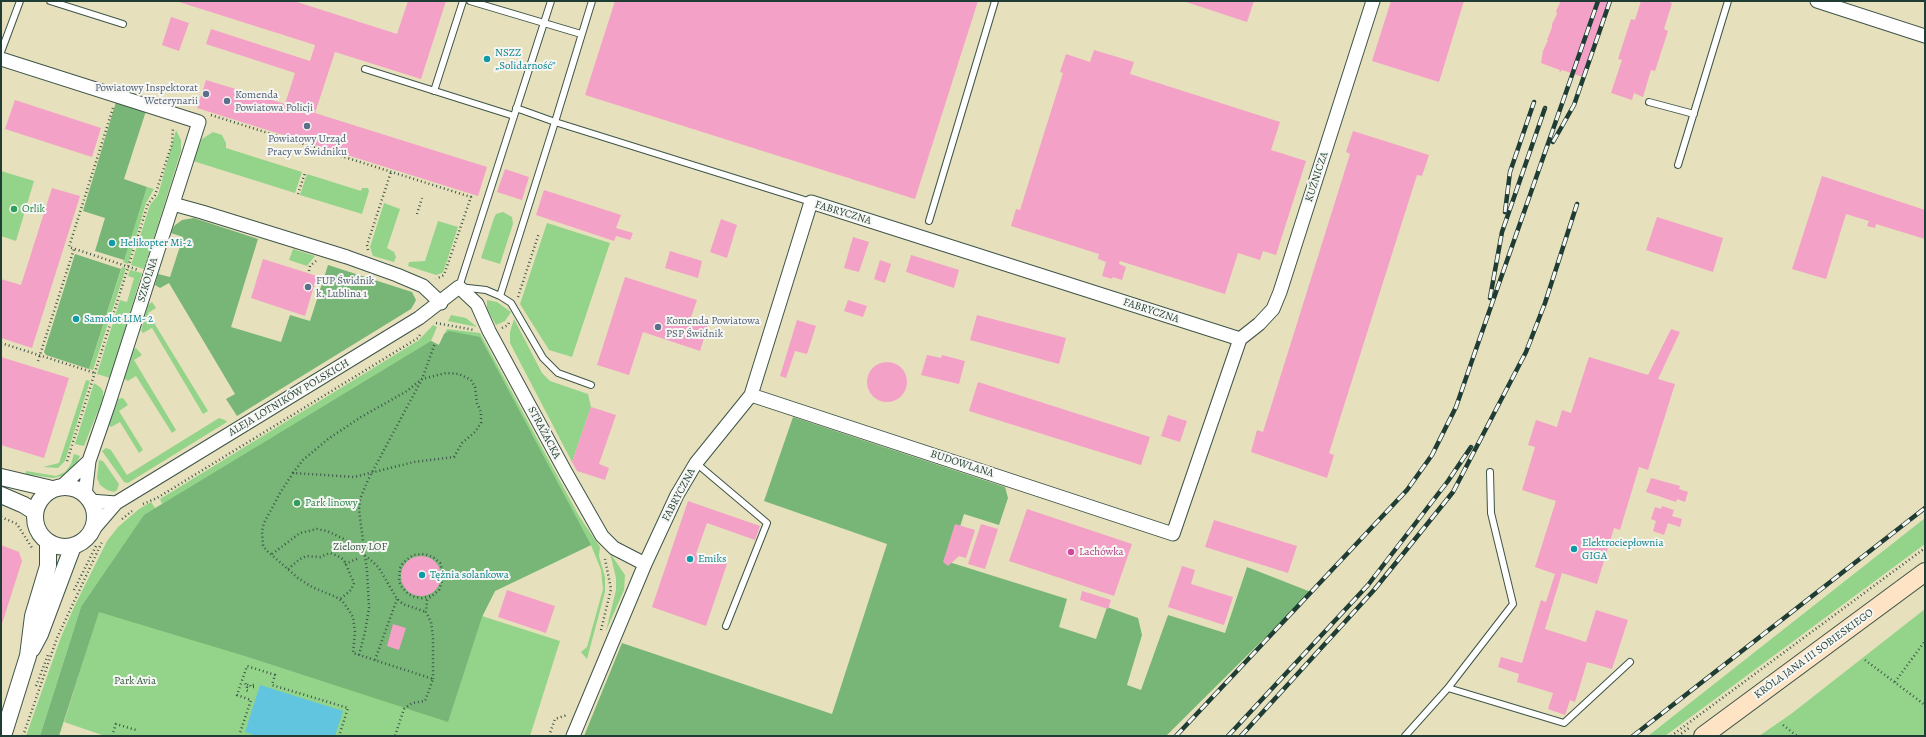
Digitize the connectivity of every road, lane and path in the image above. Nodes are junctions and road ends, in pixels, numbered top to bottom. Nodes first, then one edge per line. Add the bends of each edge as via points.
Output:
1 (20, 1) edge
2 (50, 1) edge
3 (463, 1) edge
4 (470, 1) edge
5 (551, 1) edge
6 (592, 1) edge
7 (995, 1) edge
8 (1374, 1) edge
9 (1728, 1) edge
10 (1817, 1) edge
11 (544, 23) junction
12 (123, 24) dead end
13 (581, 34) junction
14 (1925, 36) edge
15 (1, 52) edge
16 (1, 59) edge
17 (365, 69) dead end
18 (434, 91) junction
19 (116, 96) junction
20 (1649, 102) dead end
21 (516, 108) junction
22 (1694, 114) junction
23 (514, 116) junction
24 (203, 118) junction
25 (554, 122) junction
26 (174, 128) dead end
27 (1678, 165) dead end
28 (391, 172) junction
29 (305, 173) dead end
30 (298, 194) dead end
31 (422, 198) dead end
32 (811, 202) junction
33 (173, 204) junction
34 (417, 214) dead end
35 (929, 221) dead end
36 (539, 233) dead end
37 (74, 249) junction
38 (369, 255) dead end
39 (128, 267) junction
40 (150, 274) junction
41 (417, 282) junction
42 (458, 287) junction
43 (500, 296) junction
44 (441, 303) junction
45 (515, 309) junction
46 (433, 322) dead end
47 (489, 331) junction
48 (422, 332) dead end
49 (1240, 339) junction
50 (1, 343) edge
51 (435, 343) dead end
52 (40, 356) junction
53 (38, 361) dead end
54 (95, 373) junction
55 (422, 379) junction
56 (591, 385) dead end
57 (751, 395) junction
58 (89, 461) junction
59 (696, 463) junction
60 (66, 465) dead end
61 (1490, 472) dead end
62 (293, 473) junction
63 (371, 473) junction
64 (1, 477) edge
65 (57, 488) junction
66 (1, 495) edge
67 (88, 498) junction
68 (116, 503) junction
69 (136, 504) dead end
70 (35, 512) junction
71 (1, 517) edge
72 (7, 519) dead end
73 (98, 536) junction
74 (48, 542) junction
75 (609, 543) junction
76 (73, 546) junction
77 (1925, 548) edge
78 (272, 554) junction
79 (365, 556) junction
80 (359, 558) dead end
81 (346, 564) junction
82 (645, 564) junction
83 (288, 569) junction
84 (1925, 572) edge
85 (72, 595) dead end
86 (430, 596) junction
87 (339, 600) junction
88 (397, 600) junction
89 (65, 610) dead end
90 (426, 612) junction
91 (726, 626) dead end
92 (600, 631) dead end
93 (1925, 641) edge
94 (359, 655) junction
95 (28, 656) junction
96 (375, 660) junction
97 (1865, 660) dead end
98 (1630, 662) dead end
99 (433, 679) junction
100 (1895, 682) junction
101 (248, 685) dead end
102 (1448, 688) junction
103 (248, 691) dead end
104 (1925, 705) edge
105 (571, 714) dead end
106 (1783, 725) dead end
107 (136, 730) dead end
108 (3, 736) edge
109 (19, 736) edge
110 (23, 736) edge
111 (112, 736) edge
112 (240, 736) edge
113 (339, 736) edge
114 (395, 736) edge
115 (549, 736) edge
116 (573, 736) edge
117 (1405, 736) edge
118 (1671, 736) edge
119 (1702, 736) edge
120 (1797, 736) edge

1 - 15 lane
2 - 12 lane
3 - 18 lane
4 - 11 lane
5 - 11 lane, ALEJA LOTNIKÓW POLSKICH
6 - 13 lane
7 - 35 lane
8 - 49 street, KUŹNICZA via 1280,292 1273,309
9 - 22 lane
10 - 14 street
11 - 13 lane
11 - 21 lane, ALEJA LOTNIKÓW POLSKICH
13 - 25 lane
16 - 19 street
17 - 18 lane
18 - 23 lane
19 - 24 street via 171,114
19 - 37 path via 69,247
20 - 22 lane
21 - 23 lane, ALEJA LOTNIKÓW POLSKICH
21 - 25 lane
22 - 27 lane
23 - 42 lane, ALEJA LOTNIKÓW POLSKICH
24 - 28 path
24 - 33 street, SZKOLNA
25 - 32 lane
25 - 43 lane
26 - 39 path via 172,144 158,188 148,204
28 - 38 path via 368,245
28 - 41 path via 471,197 444,275 437,279 420,275
29 - 30 path
31 - 34 path
32 - 49 street, FABRYCZNA
32 - 57 street, FABRYCZNA
33 - 40 street, SZKOLNA
33 - 41 street via 347,257
36 - 45 path
37 - 39 path
37 - 52 path
39 - 40 path
39 - 54 path
40 - 58 street, SZKOLNA
41 - 44 street
42 - 43 lane via 486,290
42 - 44 street, ALEJA LOTNIKÓW POLSKICH
42 - 47 street, STRAŻACKA via 477,304
43 - 45 lane
44 - 68 street, ALEJA LOTNIKÓW POLSKICH
45 - 47 path via 508,325
45 - 56 lane via 543,358 558,373
46 - 47 path
47 - 75 street, STRAŻACKA via 565,471 602,536
48 - 69 path via 418,338 164,494 137,507 118,521
49 - 57 street, BUDOWLANA via 1173,534
50 - 52 path
51 - 55 path
52 - 53 path
52 - 54 path
54 - 60 path
55 - 62 path via 407,391 328,439 303,460
55 - 63 path
55 - 63 path via 454,373 471,380 482,417 478,428 450,459 414,462
57 - 59 street, FABRYCZNA
58 - 65 street, SZKOLNA
58 - 67 street, SZKOLNA
59 - 82 street, FABRYCZNA via 677,495
59 - 91 lane via 768,523
61 - 102 lane via 1490,513 1513,604
62 - 63 path via 346,477
62 - 78 path via 264,523 263,545
63 - 79 path via 362,491 359,510
64 - 65 street
65 - 67 street via 74,488
65 - 70 street via 42,497
66 - 70 street
67 - 68 street
67 - 73 street via 95,516
68 - 73 street, ALEJA LOTNIKÓW POLSKICH
70 - 74 street via 37,529
71 - 72 path
73 - 76 street
73 - 85 path
73 - 110 path via 57,638
74 - 76 street via 60,547
74 - 95 street via 48,566 33,616
75 - 82 street, STRAŻACKA via 620,552
75 - 92 path via 604,554 611,589
76 - 95 street via 40,634
77 - 118 path
78 - 79 path via 300,533 317,530 335,534
78 - 83 path
79 - 88 path via 378,568
79 - 94 path via 369,608
80 - 81 path
81 - 83 path via 341,558 330,553 320,557 303,557
81 - 87 path via 354,583
82 - 116 street, FABRYCZNA
83 - 87 path via 312,587
84 - 119 main road, KRÓLA JANA III SOBIESKIEGO
86 - 86 path via 442,586 442,568 436,559 428,555 413,555 400,568 401,586 415,597
86 - 90 path
87 - 94 path via 353,617 353,653
88 - 90 path
88 - 96 path
89 - 109 path
90 - 99 path via 431,622 433,637
93 - 100 path
94 - 96 path
95 - 108 street
96 - 99 path
97 - 100 path
98 - 102 lane via 1564,723
99 - 114 path via 425,701 412,703 404,710
100 - 104 path
101 - 103 path via 245,684
102 - 117 lane
105 - 115 path via 555,719
106 - 120 path
107 - 111 path via 116,724
112 - 113 path via 251,700 238,695 248,666 275,675 272,685 348,708

